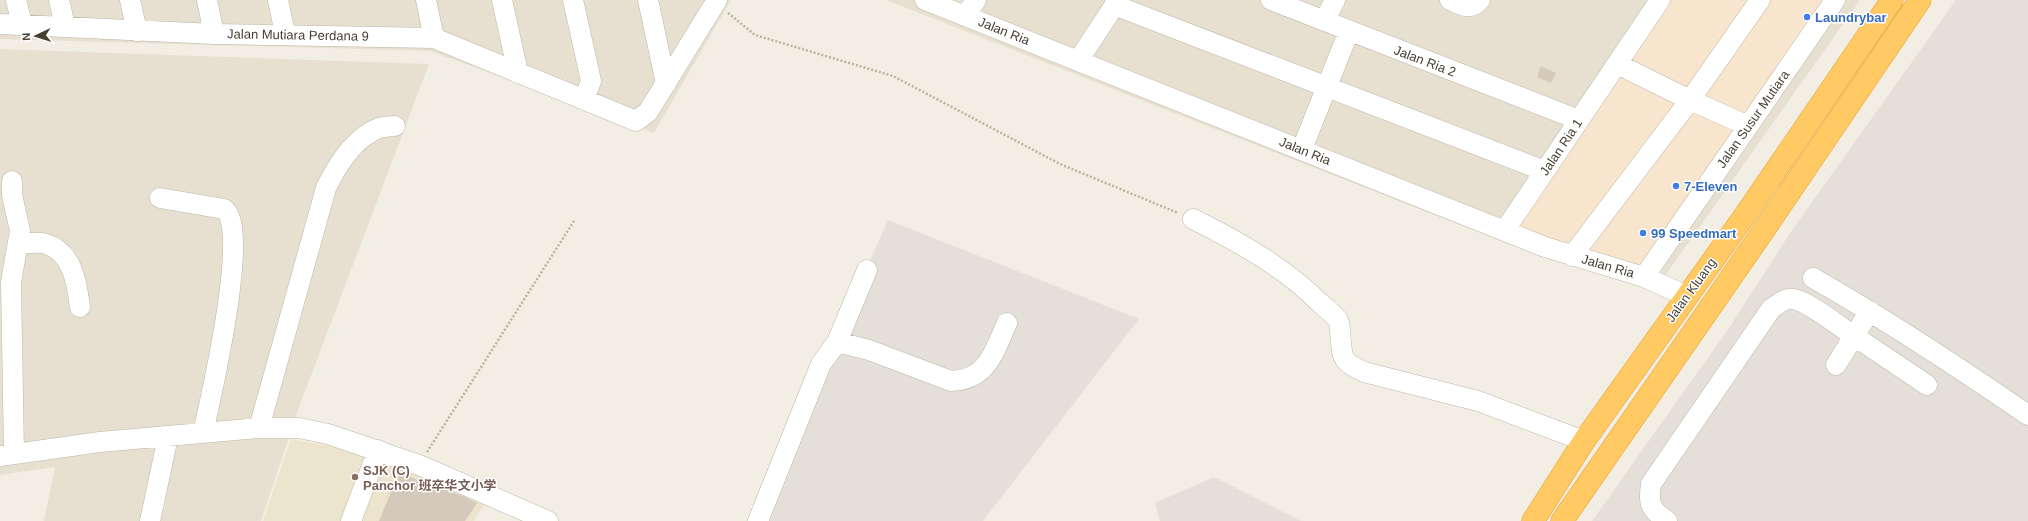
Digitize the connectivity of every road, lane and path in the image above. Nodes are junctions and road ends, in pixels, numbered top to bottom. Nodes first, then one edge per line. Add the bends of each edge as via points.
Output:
1 (16, 0) edge
2 (59, 0) edge
3 (130, 0) edge
4 (207, 0) edge
5 (278, 0) edge
6 (426, 0) edge
7 (502, 0) edge
8 (573, 0) edge
9 (648, 0) edge
10 (925, 0) edge
11 (1271, 0) edge
12 (1335, 0) edge
13 (1450, 0) edge
14 (1660, 0) edge
15 (1760, 0) edge
16 (1835, 0) edge
17 (1892, 0) edge
18 (1920, 0) edge
19 (716, 1) edge
20 (1480, 1) edge
21 (1116, 2) edge
22 (970, 8) edge
23 (1324, 21) junction
24 (0, 24) edge
25 (22, 24) junction
26 (65, 26) junction
27 (137, 31) junction
28 (1349, 31) junction
29 (214, 34) junction
30 (285, 34) junction
31 (434, 38) junction
32 (1078, 61) junction
33 (1617, 64) junction
34 (518, 73) junction
35 (666, 84) junction
36 (1327, 87) junction
37 (584, 100) junction
38 (1690, 100) junction
39 (1579, 120) junction
40 (395, 126) dead end
41 (1748, 126) junction
42 (1302, 149) junction
43 (1545, 171) junction
44 (12, 181) dead end
45 (160, 198) dead end
46 (1193, 219) joint
47 (574, 221) dead end
48 (1505, 230) junction
49 (18, 244) junction
50 (1572, 256) junction
51 (867, 270) dead end
52 (1644, 277) junction
53 (1813, 278) dead end
54 (1687, 296) junction
55 (80, 307) dead end
56 (1870, 310) junction
57 (1007, 322) dead end
58 (1854, 336) junction
59 (837, 342) junction
60 (1836, 365) dead end
61 (1927, 385) dead end
62 (2028, 415) edge
63 (259, 428) junction
64 (203, 433) junction
65 (168, 437) junction
66 (1584, 441) junction
67 (378, 450) junction
68 (7, 454) edge
69 (419, 465) junction
70 (150, 521) edge
71 (351, 521) edge
72 (548, 521) edge
73 (758, 521) edge
74 (1533, 521) edge
75 (1562, 521) edge
76 (1666, 521) edge

1 - 25 street
2 - 26 street
3 - 27 street
4 - 29 street
5 - 30 street
6 - 31 street
7 - 34 street
8 - 37 street via 591,81
9 - 35 street
10 - 22 street, Jalan Ria
11 - 23 street, Jalan Ria 2
12 - 23 street
13 - 20 street via 1468,8
14 - 33 street, Jalan Ria 1
15 - 38 street
16 - 41 street, Jalan Susur Mutiara
17 - 54 highway, Jalan Kluang
18 - 75 highway, Jalan Kluang
19 - 35 street
19 - 46 path via 755,35 893,76 1060,164
21 - 32 street
21 - 36 street
22 - 32 street, Jalan Ria
23 - 28 street, Jalan Ria 2
24 - 25 street, Jalan Mutiara Perdana 9
25 - 26 street, Jalan Mutiara Perdana 9
26 - 27 street, Jalan Mutiara Perdana 9
27 - 29 street, Jalan Mutiara Perdana 9
28 - 36 street
28 - 39 street, Jalan Ria 2
29 - 30 street, Jalan Mutiara Perdana 9
30 - 31 street, Jalan Mutiara Perdana 9
31 - 34 street, Jalan Mutiara Perdana 9
32 - 42 street, Jalan Ria
33 - 38 street
33 - 39 street, Jalan Ria 1
34 - 37 street, Jalan Mutiara Perdana 9
35 - 37 street, Jalan Mutiara Perdana 9 via 648,112 636,121
36 - 42 street
36 - 43 street
38 - 41 street
38 - 50 street
39 - 43 street, Jalan Ria 1
40 - 63 street via 379,128 346,154 326,188
41 - 52 street, Jalan Susur Mutiara
42 - 48 street, Jalan Ria
43 - 48 street, Jalan Ria 1
44 - 49 street via 12,195 20,231
45 - 64 street via 224,209 230,217 233,247 228,309
46 - 66 street via 1264,258 1315,298 1338,320 1343,357 1352,366 1364,372 1478,401
47 - 69 path
48 - 50 street, Jalan Ria
49 - 55 street via 46,243 57,249 73,271
49 - 68 street via 11,282
50 - 52 street, Jalan Ria
51 - 59 street
52 - 54 street, Jalan Ria
53 - 56 street
54 - 66 highway, Jalan Kluang
56 - 58 street
56 - 62 street
57 - 59 street via 986,367 963,381 951,381 869,350
58 - 60 street
58 - 61 street
58 - 76 street via 1806,304 1793,299 1784,300 1771,309 1652,484 1649,500 1655,513
59 - 73 street via 821,364
63 - 64 street
63 - 67 street via 299,428
64 - 65 street
65 - 68 street via 100,442
65 - 70 street
66 - 74 highway, Jalan Kluang
67 - 69 street
67 - 71 street
69 - 72 street

